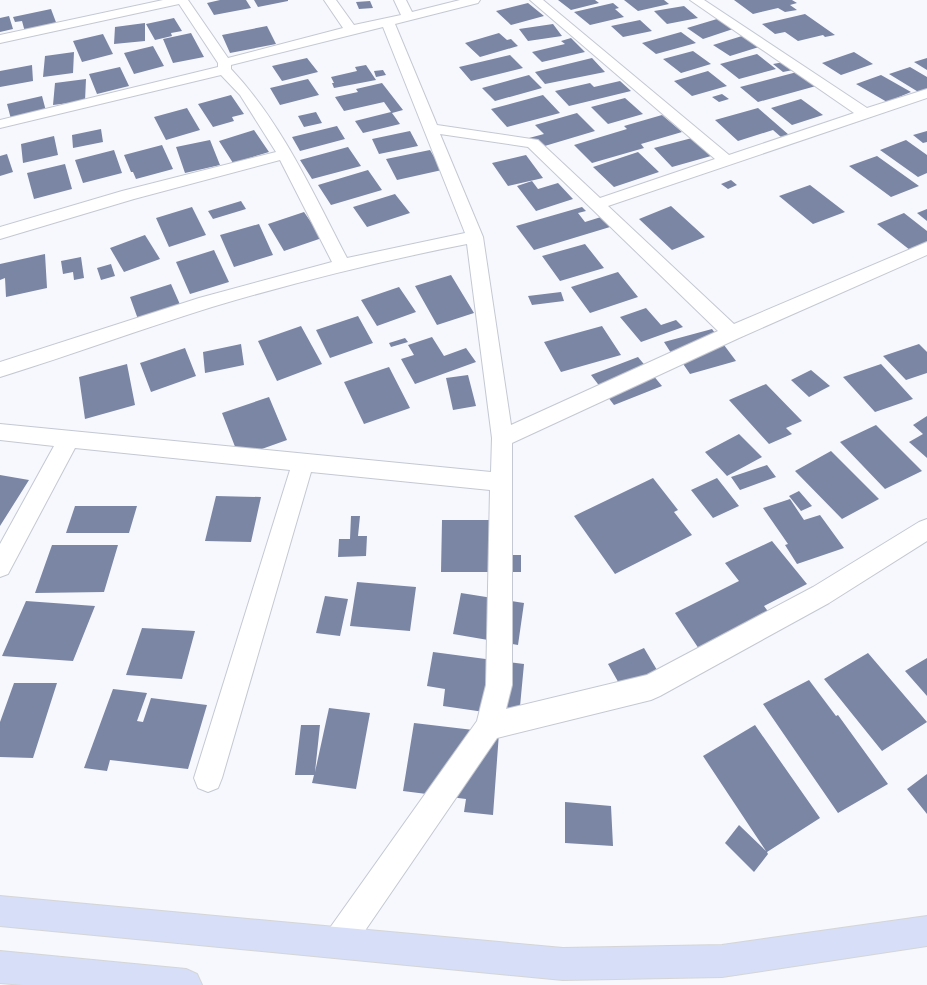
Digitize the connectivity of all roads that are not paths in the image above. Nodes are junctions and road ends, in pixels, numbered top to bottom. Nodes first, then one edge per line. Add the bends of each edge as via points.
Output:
1 (181, 0) edge
2 (330, 0) edge
3 (400, 0) edge
4 (474, 0) edge
5 (536, 0) edge
6 (696, 0) edge
7 (408, 17) junction
8 (387, 21) junction
9 (351, 30) junction
10 (0, 39) edge
11 (225, 66) junction
12 (927, 93) edge
13 (866, 114) junction
14 (0, 124) edge
15 (430, 128) junction
16 (285, 154) junction
17 (727, 160) junction
18 (597, 204) junction
19 (0, 233) edge
20 (475, 238) junction
21 (927, 248) edge
22 (342, 266) junction
23 (732, 334) junction
24 (0, 370) edge
25 (0, 432) edge
26 (502, 438) junction
27 (69, 439) junction
28 (303, 462) junction
29 (501, 482) junction
30 (927, 529) edge
31 (0, 566) edge
32 (489, 727) junction
33 (208, 778) dead end
34 (0, 911) edge
35 (927, 931) edge
36 (338, 943) junction
37 (0, 967) edge
38 (186, 985) edge

1 - 10 street
1 - 11 street
2 - 9 street
3 - 7 street
4 - 7 street
5 - 17 street
6 - 13 street
7 - 8 street
8 - 9 street
8 - 15 street
9 - 11 street
11 - 14 street
11 - 16 street via 246,93
12 - 13 street
13 - 17 street
15 - 18 street via 534,143
15 - 20 street
16 - 19 street
16 - 22 street
17 - 18 street
18 - 23 street
20 - 22 street via 416,248
20 - 26 street
21 - 23 street
22 - 24 street via 205,303
23 - 26 street
25 - 27 street
26 - 29 street
27 - 28 street
27 - 31 street
28 - 29 street
28 - 33 street
29 - 32 street via 499,685
30 - 32 street via 821,595 651,687
32 - 36 street
34 - 36 main road
35 - 36 main road via 722,961 579,964
37 - 38 main road

